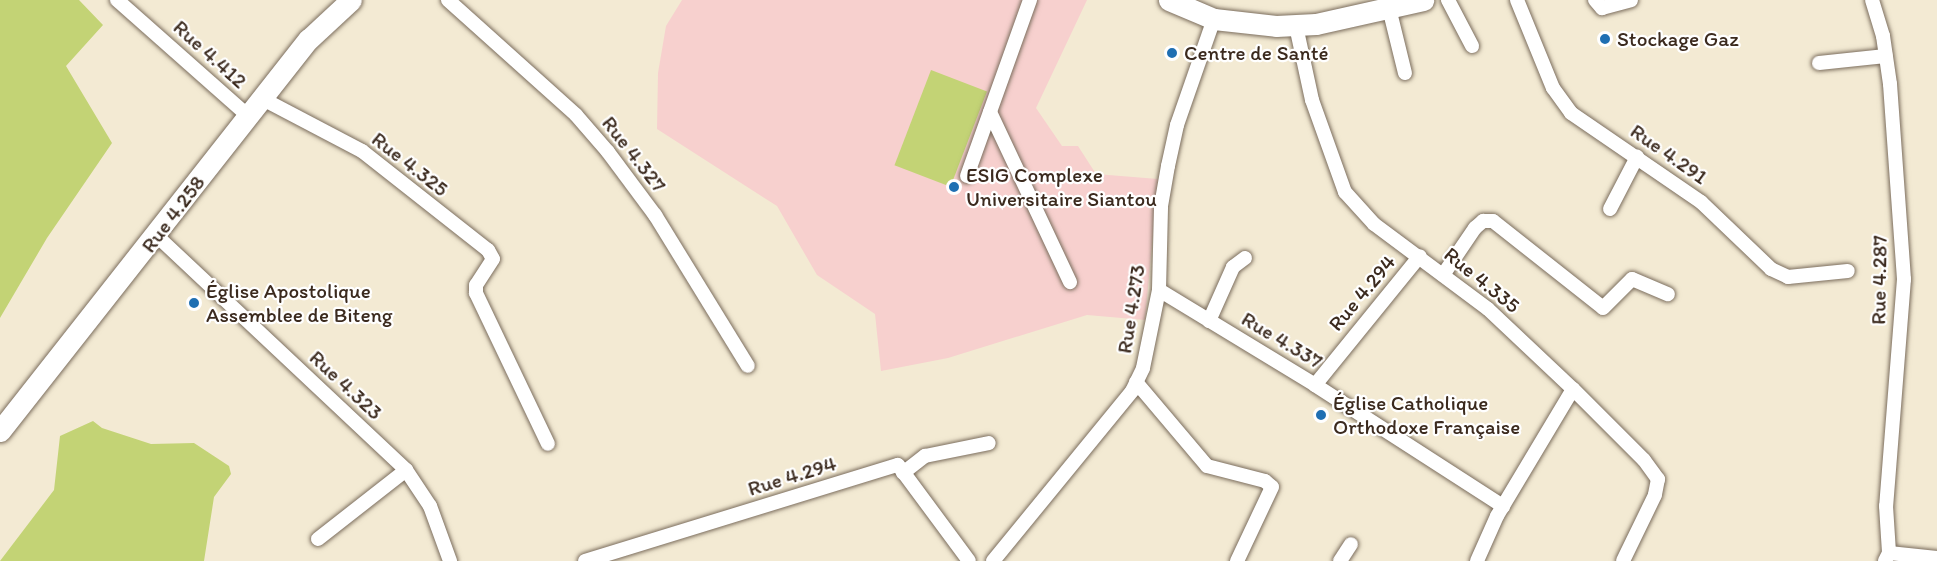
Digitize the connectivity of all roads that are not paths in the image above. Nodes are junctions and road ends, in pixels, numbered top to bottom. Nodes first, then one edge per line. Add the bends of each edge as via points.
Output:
1 (117, 0) edge
2 (351, 0) edge
3 (448, 0) edge
4 (1030, 0) edge
5 (1169, 0) edge
6 (1424, 0) edge
7 (1448, 0) edge
8 (1517, 0) edge
9 (1595, 0) edge
10 (1631, 0) edge
11 (1872, 0) edge
12 (1389, 8) junction
13 (1206, 11) edge
14 (1296, 26) junction
15 (1472, 46) dead end
16 (1886, 56) junction
17 (1819, 63) dead end
18 (1405, 73) dead end
19 (261, 99) junction
20 (990, 112) junction
21 (248, 116) junction
22 (1637, 158) junction
23 (967, 176) dead end
24 (1610, 208) dead end
25 (157, 236) junction
26 (1420, 256) junction
27 (1245, 258) dead end
28 (1848, 271) dead end
29 (1443, 275) junction
30 (1070, 282) dead end
31 (1159, 291) junction
32 (1668, 294) dead end
33 (1209, 321) junction
34 (748, 366) dead end
35 (1136, 382) junction
36 (1315, 385) junction
37 (1573, 389) junction
38 (0, 431) edge
39 (989, 443) dead end
40 (548, 444) dead end
41 (406, 470) junction
42 (903, 473) junction
43 (1503, 506) junction
44 (318, 539) dead end
45 (1351, 544) dead end
46 (1887, 557) edge
47 (1937, 558) edge
48 (450, 561) edge
49 (585, 561) edge
50 (969, 561) edge
51 (993, 561) edge
52 (1237, 561) edge
53 (1340, 561) edge
54 (1477, 561) edge
55 (1623, 561) edge

1 - 21 street, Rue 4.412
2 - 19 highway, Rue 4.258 via 309,39
3 - 34 street, Rue 4.327 via 576,115 609,152 655,214
4 - 20 street
5 - 13 highway
6 - 12 highway
7 - 15 street
8 - 22 street, Rue 4.291 via 1561,100 1571,112
9 - 10 street via 1602,8
11 - 16 street, Rue 4.287
12 - 14 highway
12 - 18 street
13 - 14 highway
13 - 31 street, Rue 4.273 via 1161,206
14 - 26 street, Rue 4.335 via 1312,100 1345,192 1374,224
16 - 17 street
16 - 46 street, Rue 4.287 via 1904,279 1886,506
19 - 21 highway, Rue 4.258
19 - 40 street, Rue 4.325 via 362,151 488,250 493,259 475,289
20 - 23 street
20 - 30 street
21 - 25 highway, Rue 4.258
22 - 24 street
22 - 28 street, Rue 4.291 via 1701,202 1771,269 1788,277
25 - 38 highway, Rue 4.258
25 - 41 street, Rue 4.323
26 - 29 street, Rue 4.335
26 - 36 street, Rue 4.294
27 - 33 street via 1233,267
29 - 32 street via 1475,228 1483,221 1493,221 1603,308 1632,279
29 - 37 street, Rue 4.335 via 1488,309
31 - 33 street, Rue 4.337
31 - 35 street, Rue 4.273 via 1151,343
33 - 36 street, Rue 4.337
35 - 51 street, Rue 4.273 via 1036,512
35 - 52 street via 1207,466 1265,481 1272,487
36 - 43 street, Rue 4.337
37 - 43 street
37 - 55 street, Rue 4.335 via 1658,479 1655,495
39 - 42 street via 925,456
41 - 44 street
41 - 48 street, Rue 4.323 via 430,506
42 - 49 street, Rue 4.294 via 898,465
42 - 50 street
43 - 54 street
45 - 53 street
46 - 47 street

